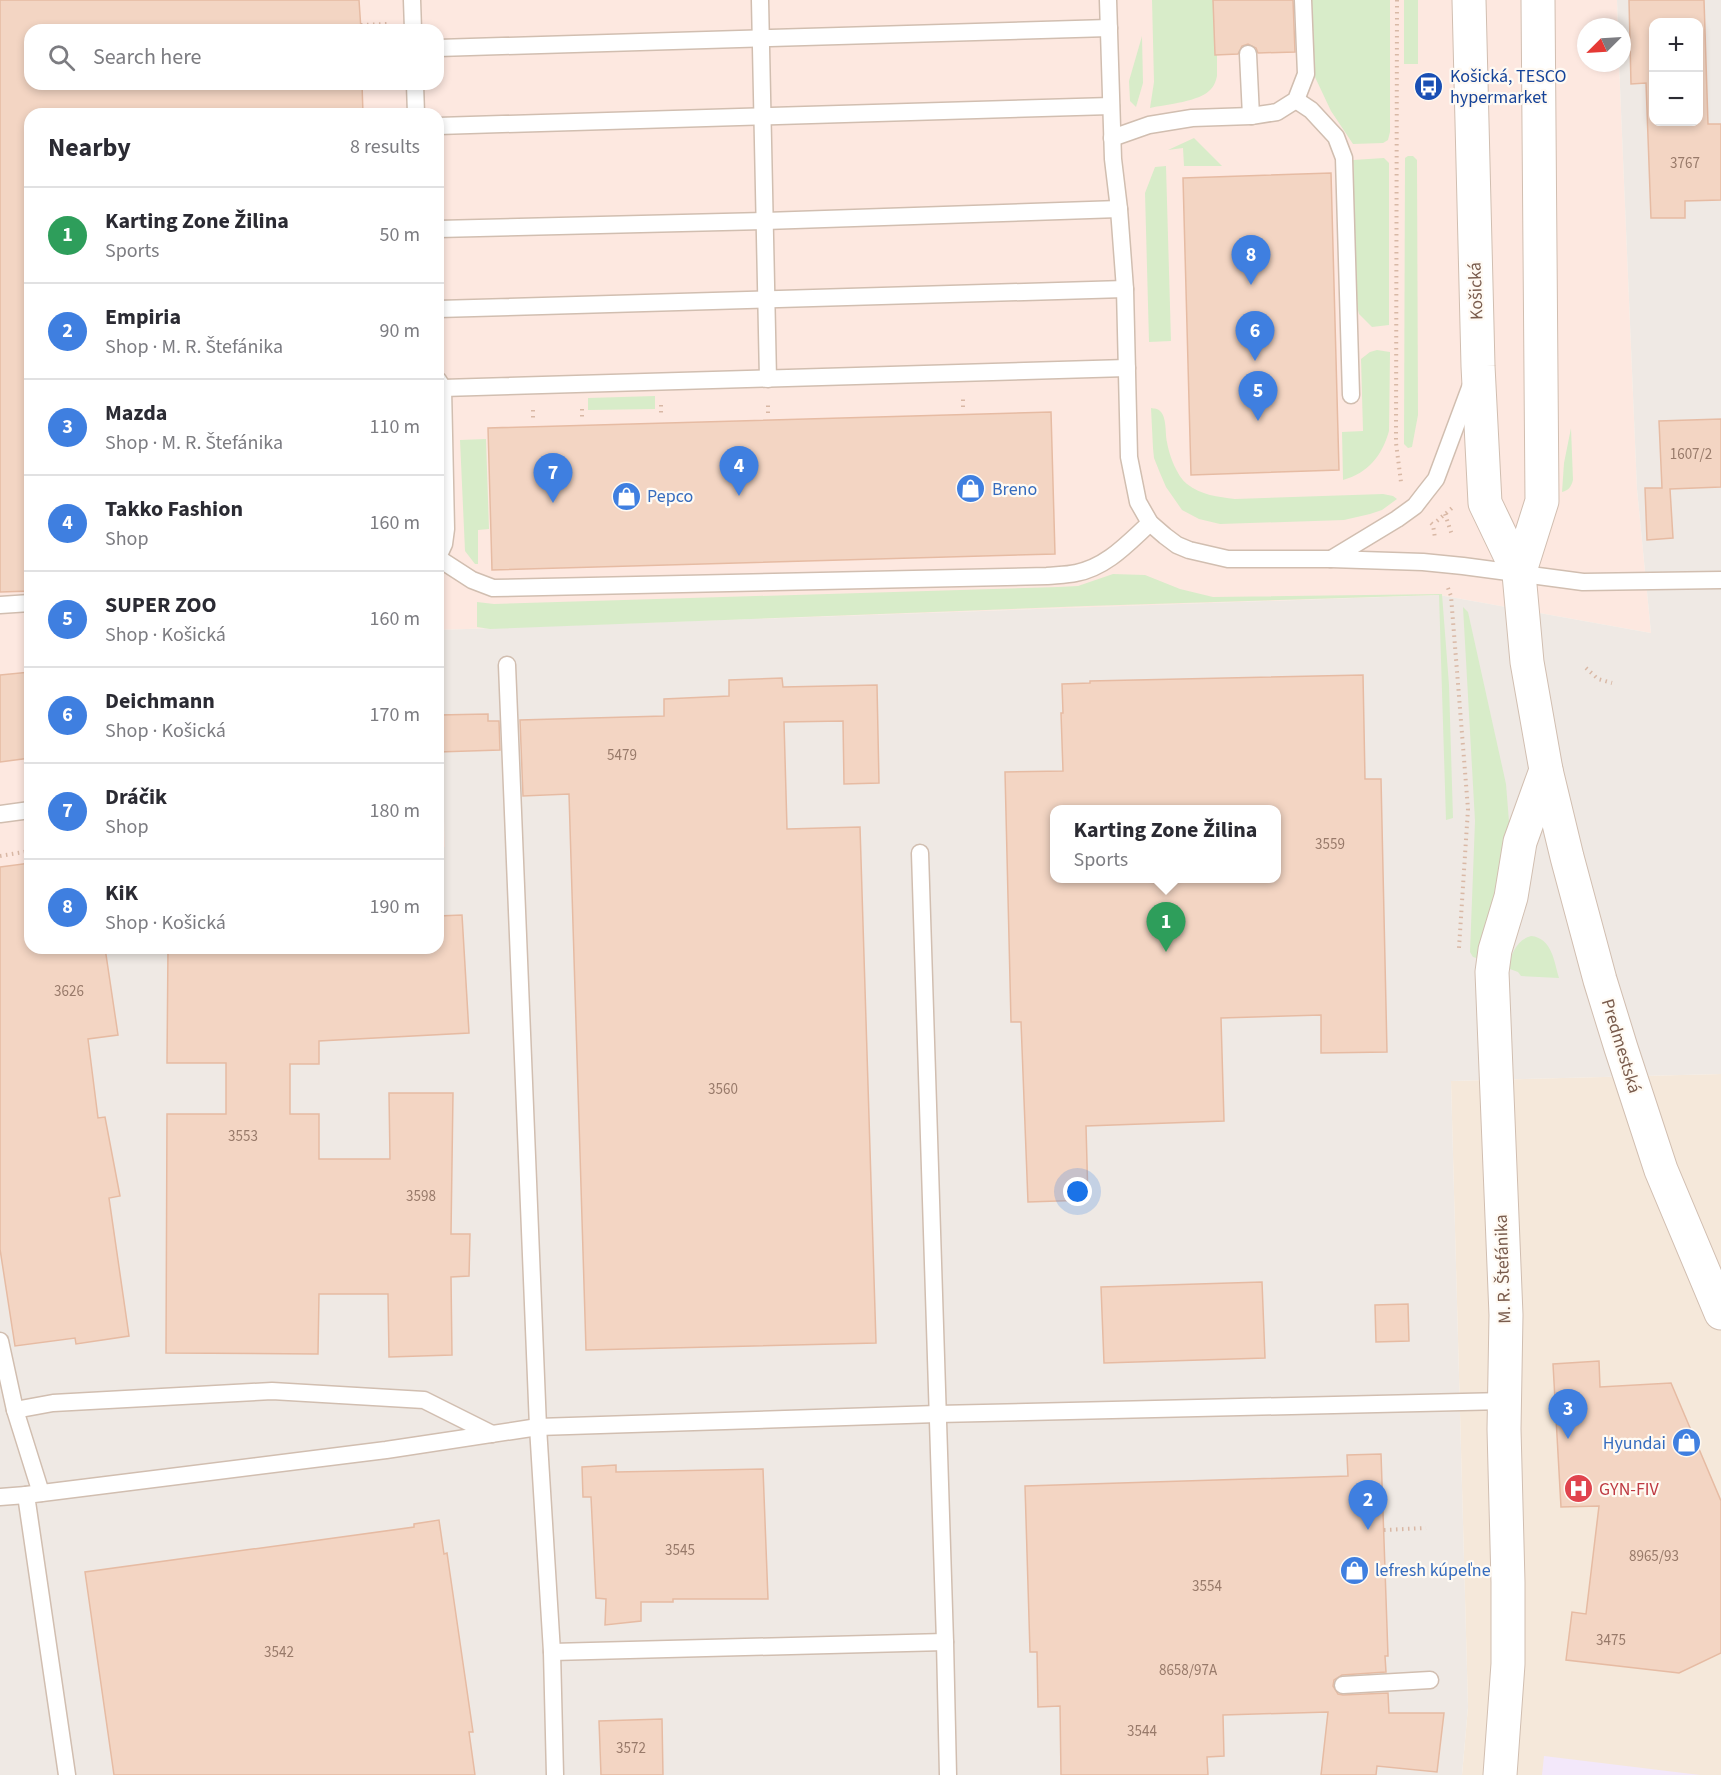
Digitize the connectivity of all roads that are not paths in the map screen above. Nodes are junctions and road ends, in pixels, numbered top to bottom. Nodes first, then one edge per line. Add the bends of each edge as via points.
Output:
1 (412, 0) edge
2 (760, 0) edge
3 (1108, 0) edge
4 (1303, 0) edge
5 (1469, 0) edge
6 (1538, 0) edge
7 (413, 24) edge
8 (1109, 28) junction
9 (761, 37) junction
10 (444, 48) edge
11 (1248, 54) dead end
12 (415, 90) edge
13 (1296, 100) junction
14 (1111, 106) junction
15 (416, 108) edge
16 (763, 116) junction
17 (1251, 116) junction
18 (444, 126) edge
19 (1112, 138) junction
20 (1119, 209) junction
21 (765, 221) junction
22 (444, 230) edge
23 (1125, 289) junction
24 (767, 299) junction
25 (444, 309) edge
26 (1478, 366) junction
27 (1127, 368) junction
28 (768, 379) junction
29 (444, 384) edge
30 (1351, 395) dead end
31 (444, 481) edge
32 (1150, 523) junction
33 (444, 544) edge
34 (1331, 559) junction
35 (444, 561) edge
36 (1520, 574) junction
37 (1721, 580) edge
38 (24, 603) edge
39 (0, 604) edge
40 (507, 664) dead end
41 (1546, 770) junction
42 (24, 811) edge
43 (0, 814) edge
44 (920, 853) dead end
45 (1721, 1313) edge
46 (0, 1341) edge
47 (1504, 1401) junction
48 (15, 1410) junction
49 (937, 1414) junction
50 (538, 1427) junction
51 (492, 1434) junction
52 (34, 1494) junction
53 (0, 1497) edge
54 (945, 1642) junction
55 (552, 1652) junction
56 (1430, 1680) dead end
57 (1343, 1685) dead end
58 (67, 1775) edge
59 (555, 1775) edge
60 (948, 1775) edge
61 (1500, 1775) edge

1 - 7 lane
2 - 9 lane
3 - 8 lane
4 - 13 lane via 1306,74
5 - 26 street, Košická
6 - 36 street, Košická via 1542,501
8 - 9 lane
8 - 14 lane
9 - 10 lane
9 - 16 lane
11 - 17 lane
12 - 15 lane
13 - 17 lane via 1278,112
13 - 30 lane via 1336,137 1344,158
14 - 16 lane
14 - 19 lane
16 - 18 lane
16 - 21 lane
17 - 19 lane via 1192,118
19 - 20 lane
20 - 21 lane
20 - 23 lane
21 - 22 lane
21 - 24 lane
23 - 24 lane
23 - 27 lane
24 - 25 lane
24 - 28 lane
26 - 34 lane via 1437,479 1415,506
26 - 36 street, Košická via 1485,503
27 - 28 lane
27 - 32 lane via 1129,456 1138,501
28 - 29 lane
31 - 33 lane
32 - 34 lane via 1177,545 1228,559
32 - 35 lane via 1096,566 1047,576 493,588 472,580
34 - 36 lane via 1422,562
36 - 37 lane via 1582,582
36 - 41 street, Košická via 1527,662
38 - 39 lane
40 - 50 lane
41 - 45 street, Predmestská via 1621,1048 1661,1170
41 - 47 street, M. R. Štefánika via 1520,842 1492,972 1506,1315
42 - 43 lane
44 - 49 lane
46 - 48 lane
47 - 49 lane
47 - 61 street, M. R. Štefánika via 1508,1664
48 - 51 lane via 53,1403 272,1391 424,1400
48 - 52 lane
49 - 50 lane
49 - 54 lane
50 - 51 lane
50 - 55 lane
51 - 52 lane
52 - 53 lane
52 - 58 lane
54 - 55 lane
54 - 60 lane
55 - 59 lane
56 - 57 lane

